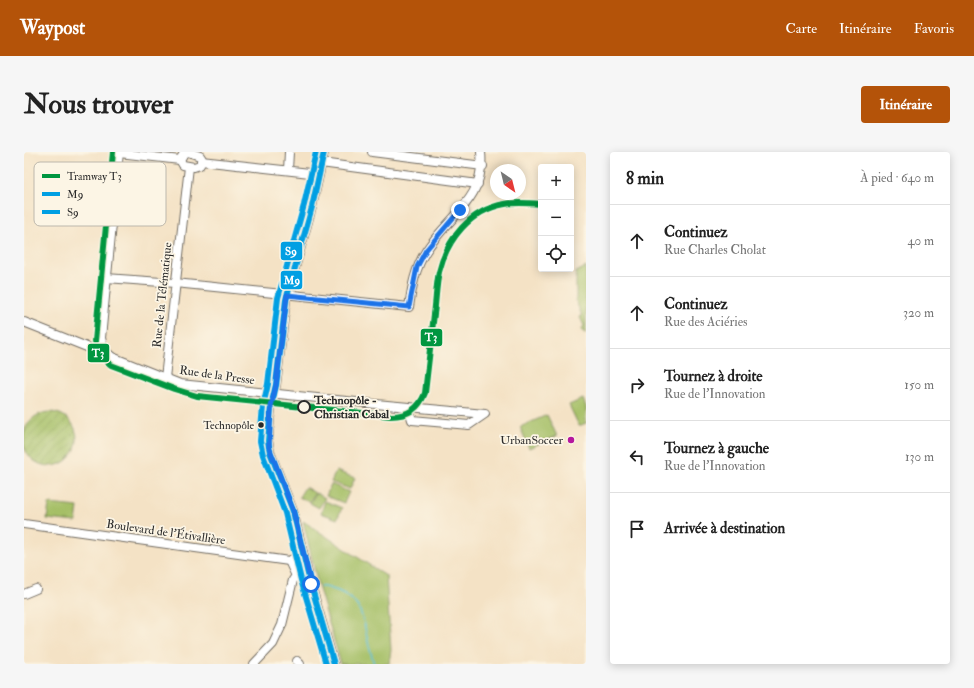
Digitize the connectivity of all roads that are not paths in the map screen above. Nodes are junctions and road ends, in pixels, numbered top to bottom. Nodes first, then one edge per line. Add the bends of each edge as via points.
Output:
1 (187, 152) edge
2 (289, 152) edge
3 (324, 152) edge
4 (372, 152) edge
5 (481, 152) edge
6 (119, 153) edge
7 (201, 156) edge
8 (180, 160) junction
9 (321, 163) junction
10 (483, 166) junction
11 (189, 167) junction
12 (288, 170) junction
13 (319, 174) junction
14 (478, 184) junction
15 (111, 226) edge
16 (106, 278) junction
17 (176, 283) junction
18 (287, 295) junction
19 (24, 322) edge
20 (114, 358) junction
21 (166, 378) junction
22 (274, 394) junction
23 (405, 407) junction
24 (24, 524) edge
25 (303, 553) junction
26 (289, 561) junction
27 (296, 576) junction
28 (309, 578) junction
29 (36, 588) dead end
30 (24, 594) edge
31 (254, 664) edge
32 (334, 664) edge

1 - 7 street
1 - 8 street via 182,154
2 - 12 street
3 - 9 street
4 - 10 street
5 - 10 street
6 - 8 street
7 - 11 street via 200,165
7 - 12 street
8 - 11 street via 183,165
9 - 13 street
9 - 14 street
10 - 14 street
11 - 17 street, Rue de la Télématique
12 - 13 street
13 - 18 street
14 - 18 street via 426,250 417,267 409,307
15 - 16 street
16 - 17 street
16 - 20 street via 101,338 104,350
17 - 18 street
17 - 21 street, Rue de la Télématique
18 - 22 street
19 - 20 street, Rue de la Presse
20 - 21 street, Rue de la Presse
21 - 22 street, Rue de la Presse via 180,384
22 - 23 street, Rue de la Presse
22 - 25 street via 269,447 293,510
23 - 23 street, Rue de la Presse via 412,420 469,425 485,414
24 - 26 street, Boulevard de l'Étivallière
25 - 26 street
25 - 28 street
26 - 27 street
27 - 28 street
27 - 31 street via 282,625 273,644
28 - 32 street
29 - 30 street

